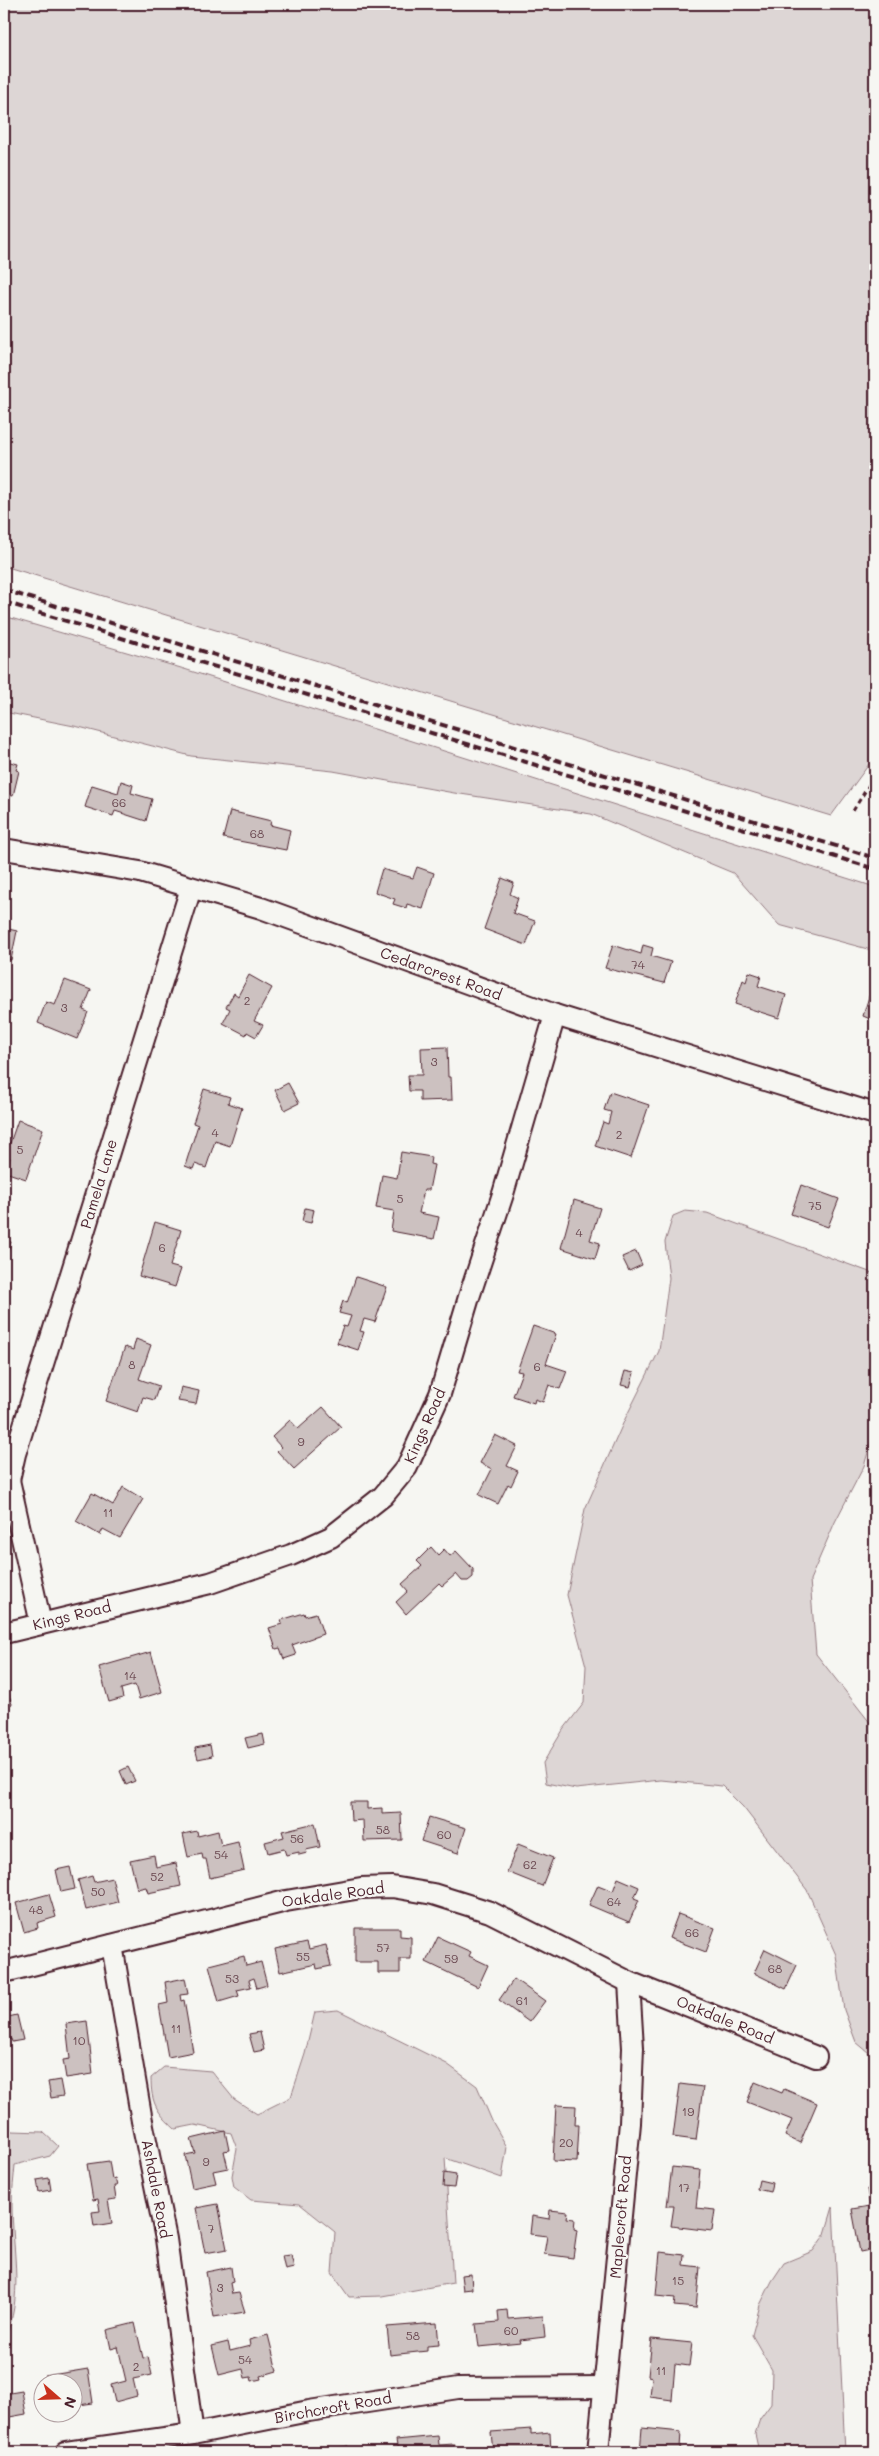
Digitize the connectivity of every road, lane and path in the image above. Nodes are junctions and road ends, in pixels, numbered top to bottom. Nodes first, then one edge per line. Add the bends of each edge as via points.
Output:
1 (875, 775) edge
2 (853, 811) dead end
3 (4, 848) edge
4 (191, 888) junction
5 (555, 1016) junction
6 (875, 1114) edge
7 (6, 1479) edge
8 (41, 1624) junction
9 (4, 1633) edge
10 (112, 1945) junction
11 (4, 1972) edge
12 (629, 1982) junction
13 (816, 2057) dead end
14 (603, 2387) junction
15 (193, 2434) junction
16 (66, 2452) edge
17 (598, 2452) edge

1 - 2 path
3 - 4 street, Cedarcrest Road via 140,872
4 - 5 street, Cedarcrest Road via 261,908
4 - 7 street, Pamela Lane
5 - 6 street, Cedarcrest Road
5 - 8 street, Kings Road via 440,1394 407,1467 383,1496 331,1537 291,1555 210,1583
7 - 8 street
8 - 9 street, Kings Road
10 - 11 street, Oakdale Road
10 - 12 street, Oakdale Road via 286,1900 392,1886 433,1894 490,1912
10 - 15 street, Ashdale Road via 166,2239
12 - 13 street, Oakdale Road
12 - 14 street, Maplecroft Road via 633,2048 630,2122
14 - 15 street, Birchcroft Road via 458,2388 309,2411
14 - 17 street, Maplecroft Road
15 - 16 street, Birchcroft Road

